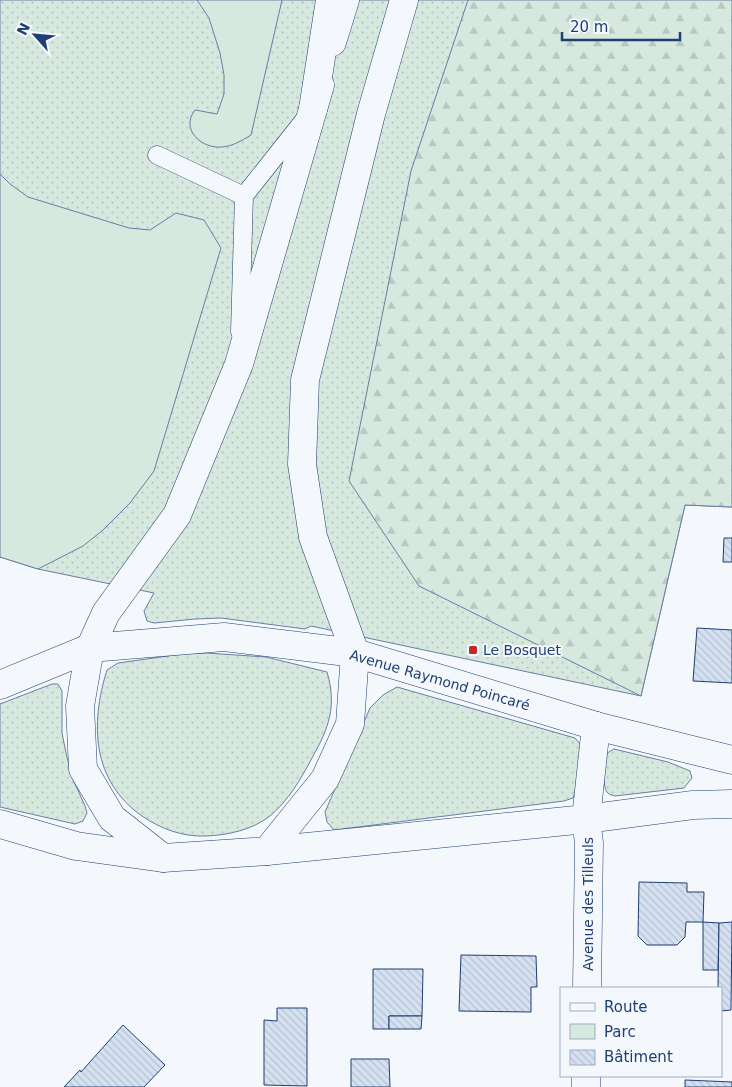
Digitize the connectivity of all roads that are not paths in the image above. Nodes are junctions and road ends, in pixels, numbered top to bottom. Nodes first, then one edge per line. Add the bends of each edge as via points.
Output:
1 (330, 0) edge
2 (345, 0) edge
3 (404, 0) edge
4 (312, 109) junction
5 (157, 154) dead end
6 (244, 196) junction
7 (239, 364) junction
8 (90, 648) junction
9 (355, 653) junction
10 (0, 685) edge
11 (596, 726) junction
12 (732, 760) edge
13 (732, 804) edge
14 (586, 819) junction
15 (0, 824) edge
16 (267, 851) junction
17 (163, 858) junction
18 (587, 987) edge

1 - 4 main road
2 - 4 main road
3 - 9 main road via 371,114 304,380 302,464 313,537
4 - 6 lane
4 - 7 main road
5 - 6 lane
6 - 7 lane
7 - 8 main road via 177,515 106,613
8 - 9 main road, Avenue Raymond Poincaré via 224,637
8 - 10 main road, Avenue Raymond Poincaré
8 - 17 main road via 80,706 83,769 112,818
9 - 11 main road, Avenue Raymond Poincaré
9 - 16 main road via 350,724 325,780
11 - 12 main road, Avenue Raymond Poincaré
11 - 14 main road, Avenue des Tilleuls
13 - 14 main road via 693,805
14 - 16 main road
14 - 18 main road, Avenue des Tilleuls via 590,843
15 - 17 main road via 76,846
16 - 17 main road

